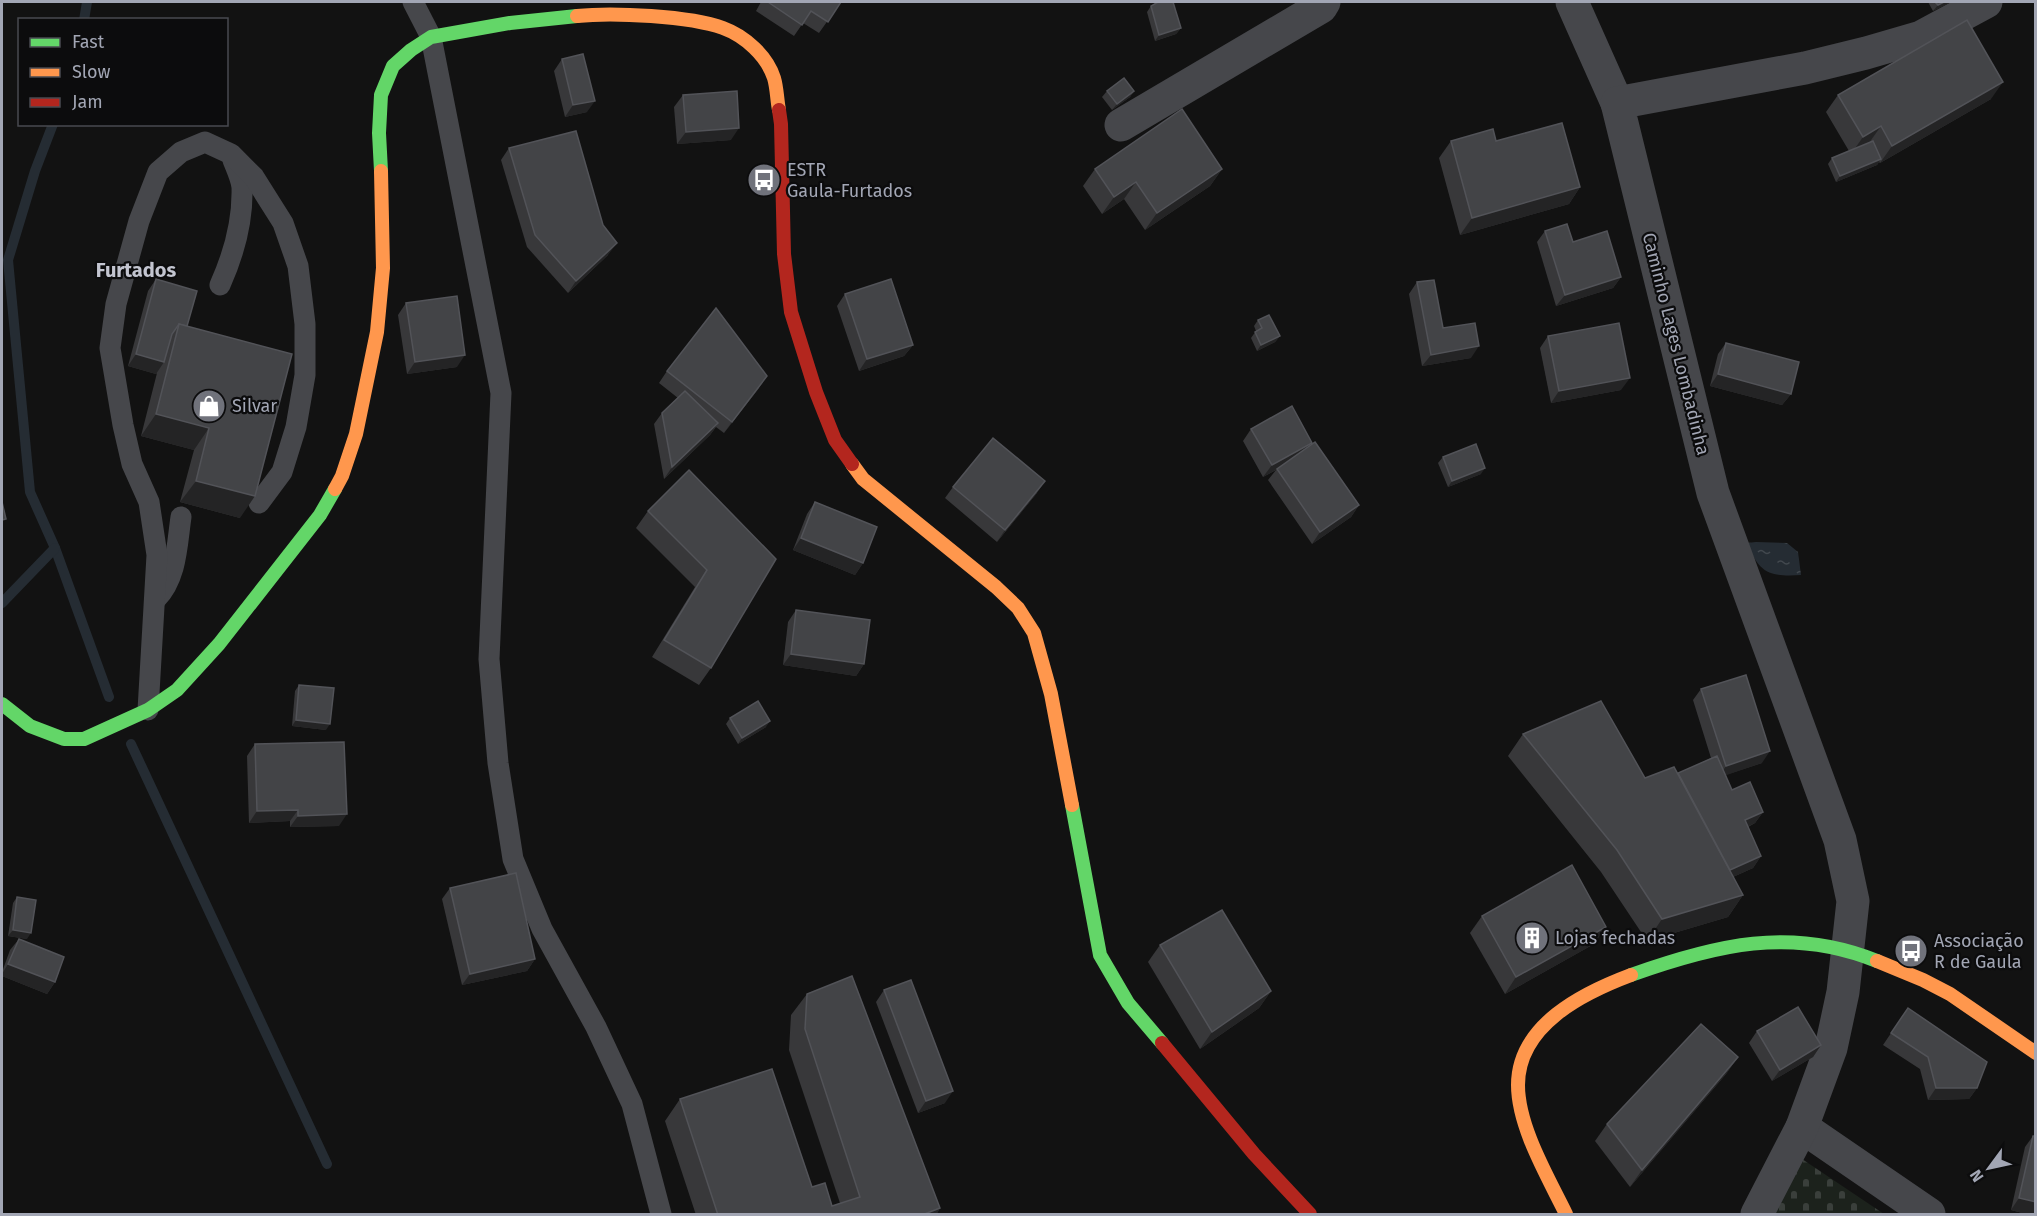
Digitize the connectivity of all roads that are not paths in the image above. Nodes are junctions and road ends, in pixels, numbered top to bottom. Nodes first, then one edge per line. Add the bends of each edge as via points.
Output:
1 (413, 2) edge
2 (1324, 2) edge
3 (1572, 2) edge
4 (1986, 2) edge
5 (431, 37) junction
6 (1617, 103) junction
7 (1121, 125) dead end
8 (231, 154) junction
9 (220, 285) dead end
10 (259, 503) edge
11 (181, 517) dead end
12 (154, 602) junction
13 (2, 704) edge
14 (143, 712) junction
15 (1848, 949) junction
16 (2036, 1053) edge
17 (1802, 1127) junction
18 (661, 1215) edge
19 (1310, 1215) edge
20 (1566, 1215) edge
21 (1757, 1215) edge
22 (1929, 1215) edge

1 - 5 lane
2 - 7 street
3 - 6 street, Caminho Lages Lombadinha
4 - 6 street via 1921,37 1866,53
5 - 14 main road via 393,66 381,95 383,268 377,332 356,434 342,476 320,515 219,644 177,690
5 - 18 lane via 501,393 489,659 498,763 513,859 542,929 596,1027 632,1104
5 - 19 main road via 587,15 656,17 723,28 743,38 762,57 774,78 781,124 784,254 791,312 835,440 863,480 996,586 1018,608 1034,633 1051,694 1100,955 1128,1003
6 - 15 street, Caminho Lages Lombadinha via 1713,493 1840,840 1853,901
8 - 9 lane via 242,186 239,215
8 - 10 lane via 254,177 283,223 298,266 305,324 305,375 296,427 282,472
8 - 12 lane via 205,142 181,152 158,172 139,221 116,304 110,348 132,464 149,502 157,555
11 - 12 lane via 173,569 164,591
12 - 14 lane
13 - 14 main road via 30,726 64,739 84,739
15 - 16 main road via 1948,993
15 - 17 street, Caminho Lages Lombadinha via 1831,1048
15 - 20 main road via 1779,940 1722,947 1618,981 1549,1020 1526,1052 1519,1071 1519,1099
17 - 21 street, Caminho Lages Lombadinha
17 - 22 street

